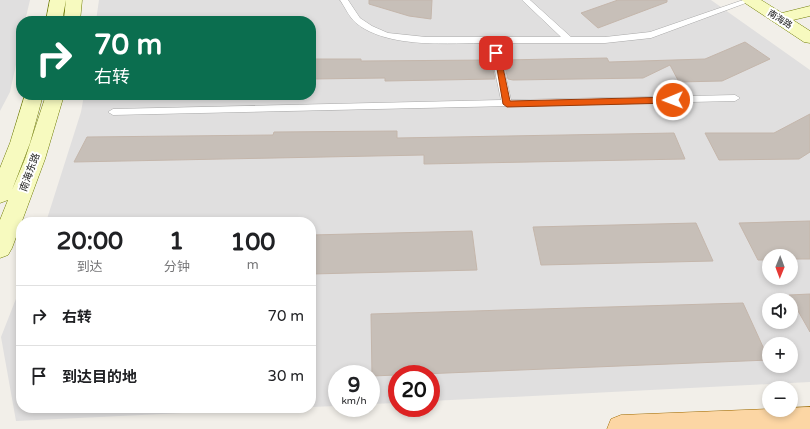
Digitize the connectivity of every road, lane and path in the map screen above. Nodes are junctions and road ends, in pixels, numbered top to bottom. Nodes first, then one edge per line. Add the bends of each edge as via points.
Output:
1 (58, 0) edge
2 (74, 0) edge
3 (344, 0) edge
4 (526, 0) edge
5 (750, 0) edge
6 (773, 0) edge
7 (55, 16) edge
8 (72, 16) edge
9 (806, 16) edge
10 (780, 19) junction
11 (810, 38) edge
12 (493, 40) junction
13 (570, 40) junction
14 (735, 98) dead end
15 (33, 100) edge
16 (53, 100) edge
17 (507, 104) junction
18 (113, 112) dead end
19 (0, 194) edge
20 (0, 248) edge
21 (810, 421) edge
22 (621, 429) edge

1 - 7 street
2 - 8 street
3 - 12 lane via 357,20 387,35 426,40
4 - 13 lane
5 - 10 street, 南海路
5 - 13 lane via 651,35 605,40
6 - 9 street, 南海路
9 - 10 street
10 - 11 street, 南海路
12 - 13 lane
12 - 17 lane
14 - 17 lane
15 - 19 street, 南海东路 via 20,143
16 - 20 street, 南海东路
17 - 18 lane
21 - 22 main road

